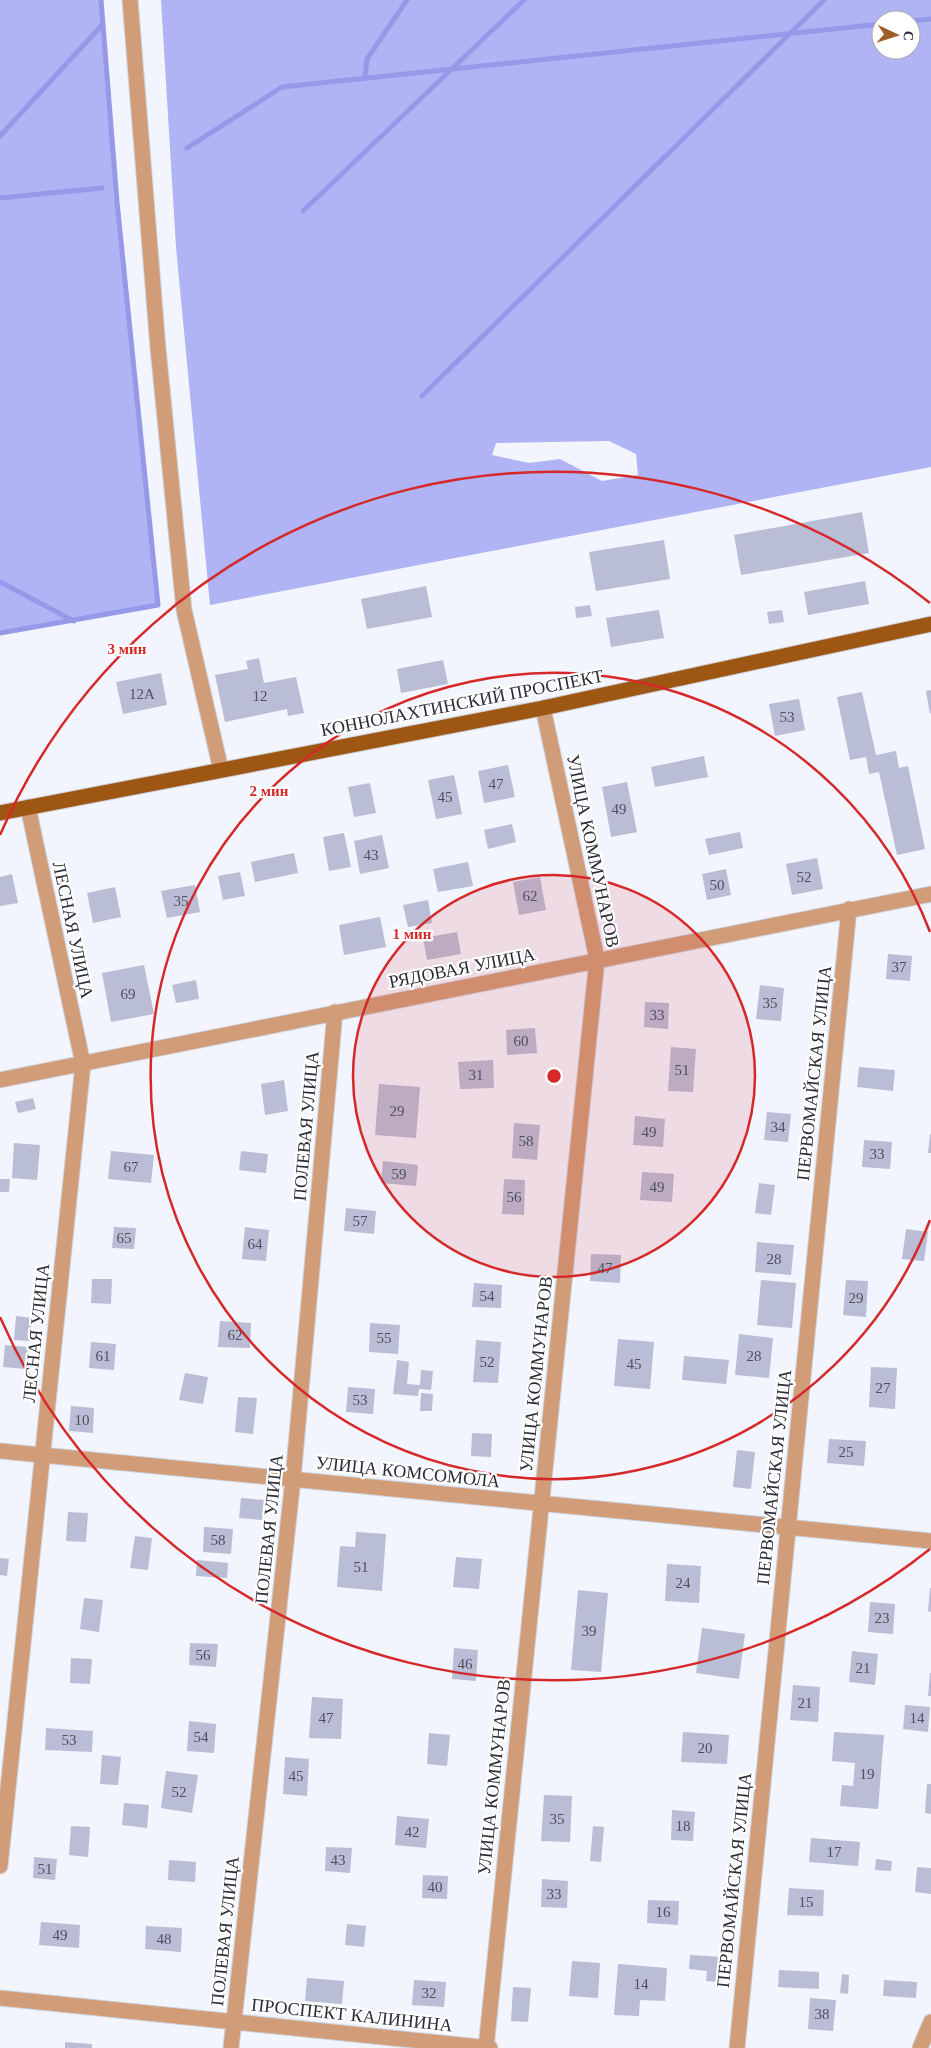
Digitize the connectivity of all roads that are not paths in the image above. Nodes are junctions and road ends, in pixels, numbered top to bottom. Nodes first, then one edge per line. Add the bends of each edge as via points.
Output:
1 (130, 0) edge
2 (931, 624) edge
3 (543, 708) junction
4 (221, 770) junction
5 (28, 808) junction
6 (0, 813) edge
7 (931, 894) edge
8 (848, 909) junction
9 (597, 959) junction
10 (335, 1012) junction
11 (83, 1064) junction
12 (0, 1080) edge
13 (0, 1451) edge
14 (42, 1455) junction
15 (293, 1480) junction
16 (541, 1504) junction
17 (788, 1528) junction
18 (931, 1541) edge
19 (0, 1866) edge
20 (0, 1998) edge
21 (234, 2022) junction
22 (931, 2022) edge
23 (231, 2048) edge
24 (486, 2048) edge
25 (490, 2048) edge
26 (737, 2048) edge
27 (920, 2048) edge

1 - 4 street via 158,348 184,610
2 - 3 main road, КОННОЛАХТИНСКИЙ ПРОСПЕКТ
3 - 4 main road, КОННОЛАХТИНСКИЙ ПРОСПЕКТ
3 - 9 street, УЛИЦА КОММУНАРОВ
4 - 5 main road, КОННОЛАХТИНСКИЙ ПРОСПЕКТ
5 - 6 main road, КОННОЛАХТИНСКИЙ ПРОСПЕКТ
5 - 11 street, ЛЕСНАЯ УЛИЦА
7 - 8 street, РЯДОВАЯ УЛИЦА
8 - 9 street, РЯДОВАЯ УЛИЦА
8 - 17 street, ПЕРВОМАЙСКАЯ УЛИЦА
9 - 10 street, РЯДОВАЯ УЛИЦА
9 - 16 street, УЛИЦА КОММУНАРОВ
10 - 11 street, РЯДОВАЯ УЛИЦА
10 - 15 street, ПОЛЕВАЯ УЛИЦА
11 - 12 street, РЯДОВАЯ УЛИЦА
11 - 14 street, ЛЕСНАЯ УЛИЦА
13 - 14 street, УЛИЦА КОМСОМОЛА
14 - 15 street, УЛИЦА КОМСОМОЛА
14 - 19 street, ЛЕСНАЯ УЛИЦА
15 - 16 street, УЛИЦА КОМСОМОЛА
15 - 21 street, ПОЛЕВАЯ УЛИЦА
16 - 17 street, УЛИЦА КОМСОМОЛА
16 - 24 street, УЛИЦА КОММУНАРОВ
17 - 18 street, УЛИЦА КОМСОМОЛА
17 - 26 street, ПЕРВОМАЙСКАЯ УЛИЦА
20 - 21 street, ПРОСПЕКТ КАЛИНИНА
21 - 23 street, ПОЛЕВАЯ УЛИЦА
21 - 24 street, ПРОСПЕКТ КАЛИНИНА
22 - 27 street
24 - 25 street, ПРОСПЕКТ КАЛИНИНА

